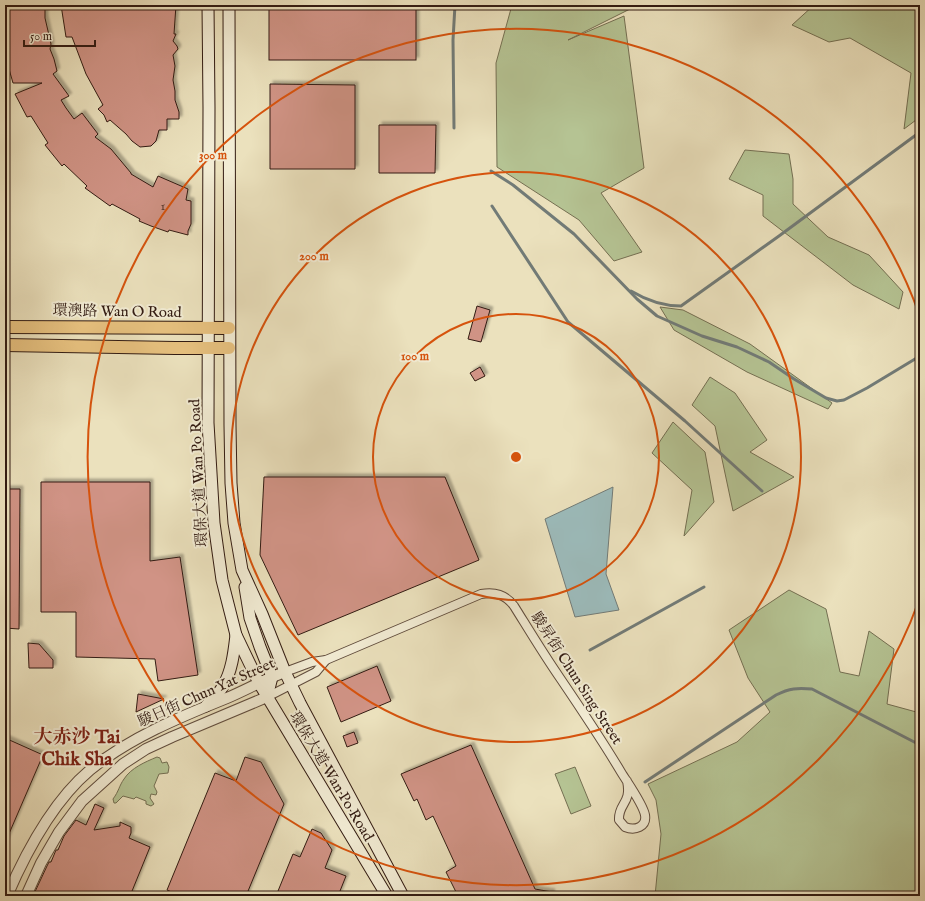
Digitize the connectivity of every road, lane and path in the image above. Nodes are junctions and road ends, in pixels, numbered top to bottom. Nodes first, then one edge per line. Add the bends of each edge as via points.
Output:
1 (208, 5) edge
2 (229, 5) edge
3 (5, 327) edge
4 (208, 328) junction
5 (229, 328) junction
6 (5, 345) edge
7 (208, 348) junction
8 (229, 348) junction
9 (242, 570) junction
10 (499, 594) joint
11 (236, 635) junction
12 (326, 660) junction
13 (285, 672) junction
14 (272, 677) junction
15 (259, 682) junction
16 (291, 685) junction
17 (267, 697) junction
18 (206, 706) junction
19 (627, 781) junction
20 (7, 896) edge
21 (26, 896) edge
22 (386, 896) edge
23 (403, 896) edge

1 - 4 main road, 環保大道 Wan Po Road
2 - 5 main road, 環保大道 Wan Po Road
3 - 4 main road, 環澳路 Wan O Road
4 - 5 main road, 環澳路 Wan O Road
4 - 7 main road, 環保大道 Wan Po Road
5 - 8 main road, 環保大道 Wan Po Road
6 - 7 main road
7 - 8 main road
7 - 11 main road, 環保大道 Wan Po Road via 209,438 214,523 222,580
8 - 9 main road, 環保大道 Wan Po Road via 231,483 234,523
9 - 13 main road, 環保大道 Wan Po Road
9 - 14 main road via 250,618
10 - 12 street, 駿日街 Chun Yat Street via 481,594
10 - 19 street, 駿昇街 Chun Sing Street via 514,606
11 - 15 main road, 環保大道 Wan Po Road
11 - 18 main road via 226,680
12 - 13 street, 駿日街 Chun Yat Street via 312,662
12 - 16 street, 駿日街 Chun Yat Street via 316,672
13 - 14 street, 駿日街 Chun Yat Street
13 - 16 main road, 環保大道 Wan Po Road
14 - 15 street, 駿日街 Chun Yat Street
14 - 17 main road
15 - 17 main road, 環保大道 Wan Po Road
15 - 18 street, 駿日街 Chun Yat Street
16 - 17 street, 駿日街 Chun Yat Street
16 - 23 main road, 環保大道 Wan Po Road
17 - 21 street, 駿日街 Chun Yat Street via 172,736 123,764 82,801 59,832
17 - 22 main road, 環保大道 Wan Po Road
18 - 20 street, 駿日街 Chun Yat Street via 135,741 90,770 72,788 42,827
19 - 19 street, 駿昇街 Chun Sing Street via 645,816 641,827 633,829 625,827 619,820 620,811 628,796

